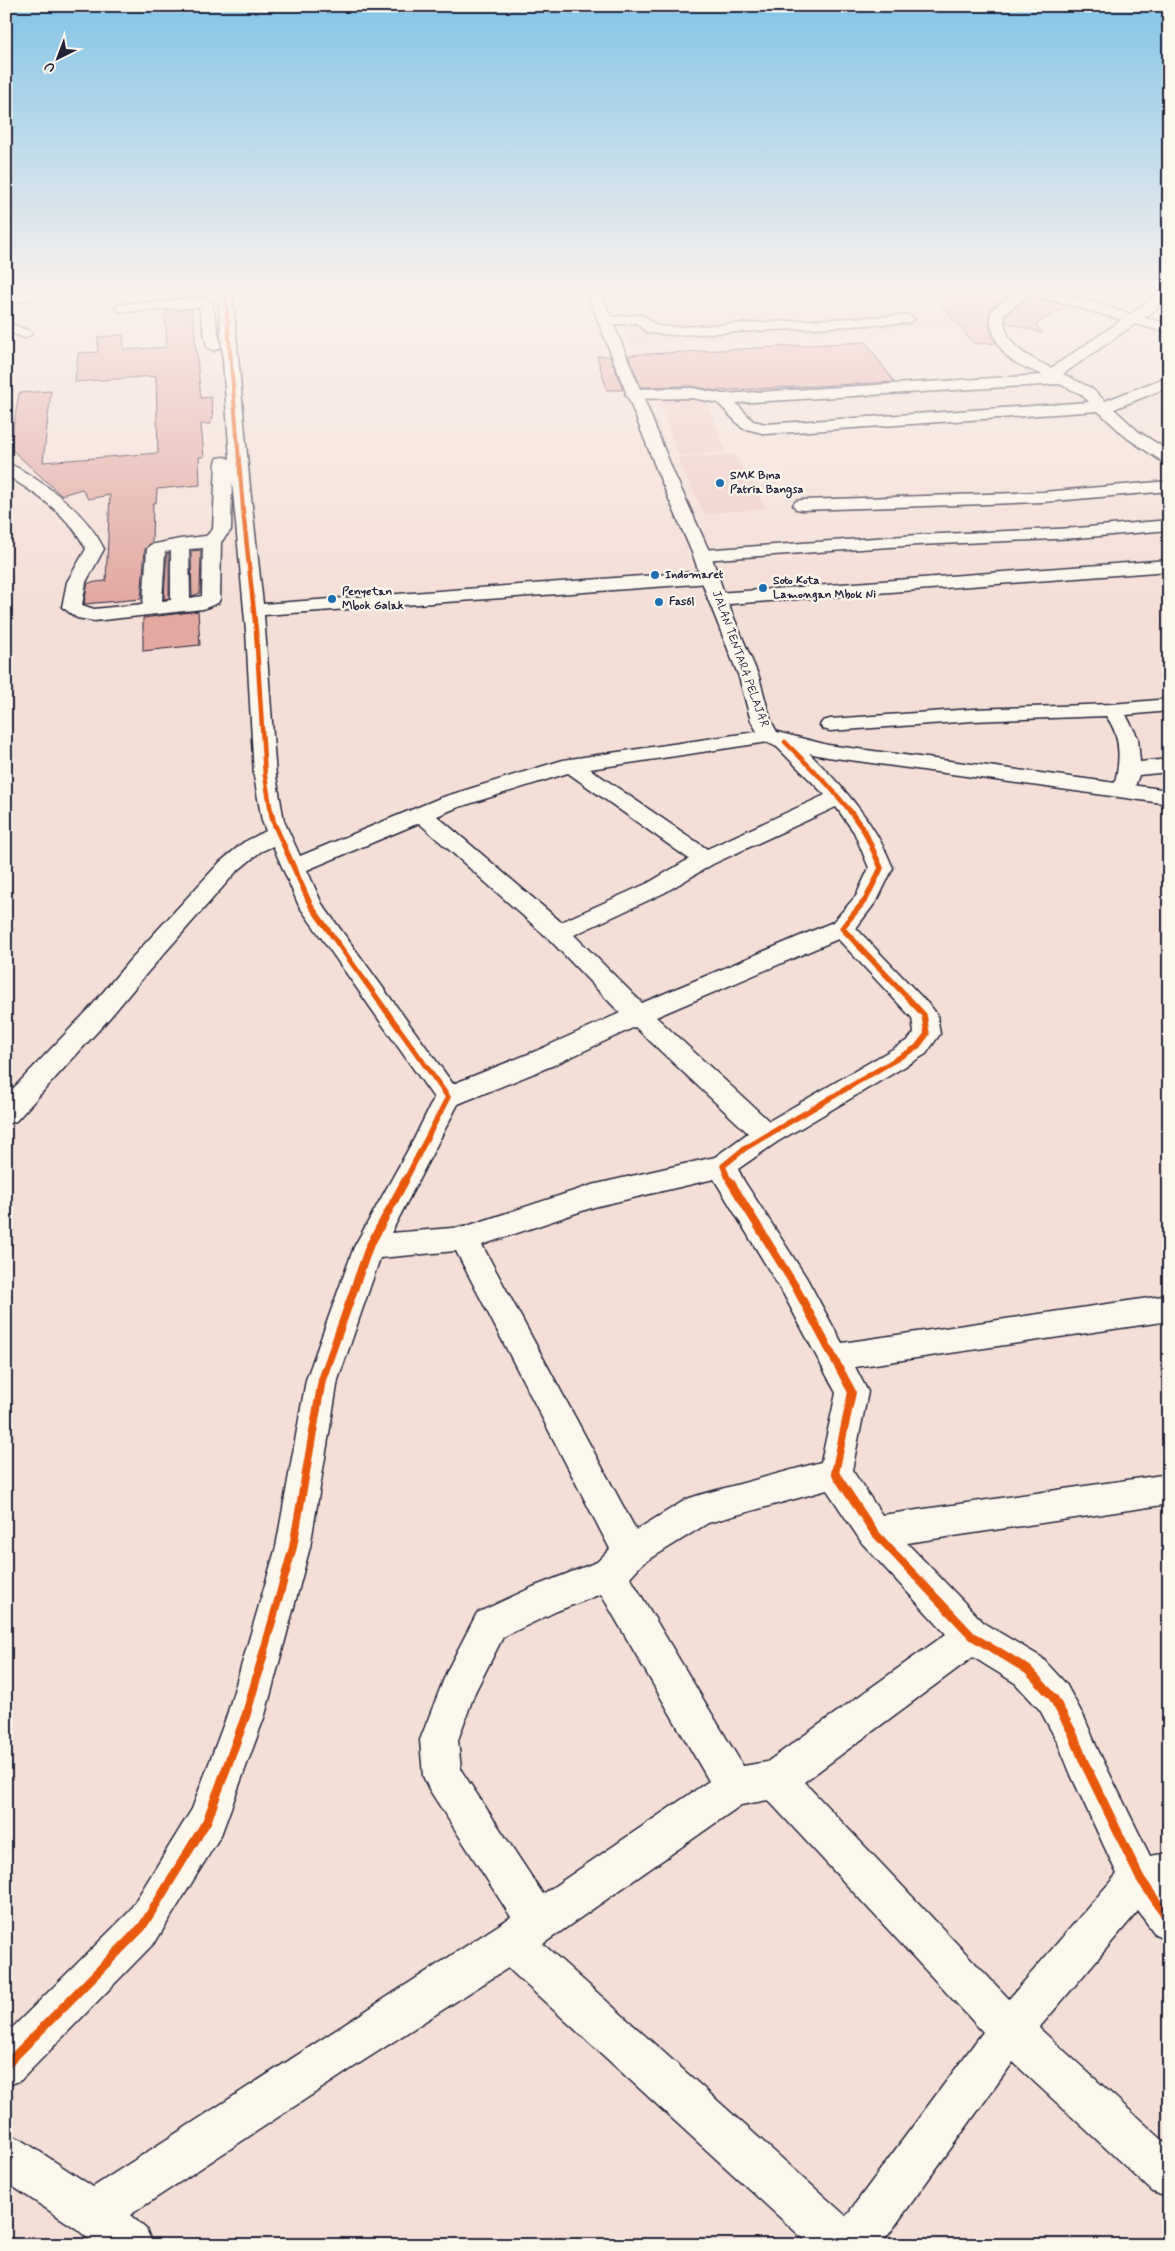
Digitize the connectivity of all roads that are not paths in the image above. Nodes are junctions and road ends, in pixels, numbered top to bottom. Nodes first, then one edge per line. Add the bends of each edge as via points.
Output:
1 (223, 395) edge
2 (227, 395) edge
3 (633, 395) edge
4 (703, 395) edge
5 (783, 395) edge
6 (1090, 395) edge
7 (1136, 395) edge
8 (723, 399) junction
9 (1101, 406) junction
10 (1169, 458) edge
11 (6, 468) edge
12 (1169, 486) edge
13 (1042, 497) junction
14 (802, 505) dead end
15 (910, 521) junction
16 (1169, 525) edge
17 (1077, 533) junction
18 (212, 541) junction
19 (180, 544) junction
20 (1089, 548) dead end
21 (702, 555) junction
22 (1169, 565) edge
23 (710, 577) junction
24 (717, 599) junction
25 (181, 605) junction
26 (152, 609) junction
27 (254, 610) junction
28 (1169, 705) edge
29 (1112, 710) junction
30 (830, 725) dead end
31 (777, 739) junction
32 (571, 765) junction
33 (1169, 765) edge
34 (1131, 768) junction
35 (1124, 790) junction
36 (1169, 797) edge
37 (840, 798) junction
38 (422, 814) junction
39 (278, 834) junction
40 (705, 858) junction
41 (294, 867) junction
42 (842, 928) junction
43 (558, 933) junction
44 (638, 1015) junction
45 (448, 1097) junction
46 (6, 1114) edge
47 (767, 1135) junction
48 (723, 1166) junction
49 (464, 1239) junction
50 (370, 1247) junction
51 (1169, 1308) edge
52 (834, 1357) junction
53 (835, 1473) junction
54 (1169, 1490) edge
55 (874, 1532) junction
56 (619, 1563) junction
57 (972, 1636) junction
58 (775, 1780) junction
59 (734, 1787) junction
60 (1155, 1876) edge
61 (1169, 1920) edge
62 (524, 1933) junction
63 (1010, 2030) junction
64 (6, 2065) edge
65 (6, 2156) edge
66 (1169, 2176) edge
67 (93, 2213) junction
68 (130, 2245) edge
69 (844, 2245) edge
70 (853, 2245) edge

1 - 18 street via 222,530
2 - 27 street
3 - 21 street, JALAN TENTARA PELAJAR
4 - 8 street
5 - 8 street
6 - 9 street
7 - 9 street
8 - 9 street via 748,425 766,429
9 - 10 street via 1133,435
11 - 26 street via 71,516 92,540 94,549 88,564 75,580 72,606 84,614 94,615
12 - 13 street
13 - 15 street
13 - 17 street
14 - 15 street
15 - 17 street
15 - 21 street
16 - 17 street
17 - 20 street
18 - 19 street
18 - 25 street via 211,599
19 - 25 street
19 - 26 street via 154,552
21 - 23 street, JALAN TENTARA PELAJAR
22 - 24 street
23 - 24 street, JALAN TENTARA PELAJAR
23 - 27 street
24 - 31 street, JALAN TENTARA PELAJAR via 749,677 761,721
25 - 26 street
27 - 39 street via 265,776
28 - 29 street
29 - 30 street
29 - 34 street via 1125,728
31 - 32 street
31 - 35 street via 828,751
31 - 37 street
32 - 38 street
32 - 40 street
33 - 34 street
34 - 35 street
35 - 36 street
37 - 40 street
37 - 42 street via 875,849 881,868 866,899
38 - 41 street
38 - 43 street
39 - 41 street
39 - 46 street via 252,847 228,867
40 - 43 street via 656,888
41 - 45 street via 311,906
42 - 44 street
42 - 47 street via 924,1015 927,1034 917,1047
43 - 44 street
44 - 45 street via 545,1058
44 - 47 street
45 - 50 street
47 - 48 street
48 - 49 street via 592,1196
48 - 52 street
49 - 50 street
49 - 56 street via 569,1434
50 - 64 street via 322,1380 293,1547 246,1715 207,1821 142,1926
51 - 52 street
52 - 53 street via 852,1392
53 - 55 street
53 - 56 street via 698,1510
54 - 55 street
55 - 57 street
56 - 59 street
56 - 62 street via 490,1625 460,1684 439,1740 442,1776
57 - 58 street
57 - 60 street via 1028,1670 1053,1697 1084,1762
58 - 59 street
58 - 63 street
59 - 62 street
60 - 61 street
60 - 63 street
62 - 67 street
62 - 69 street
63 - 66 street
63 - 70 street
65 - 67 street
67 - 68 street

